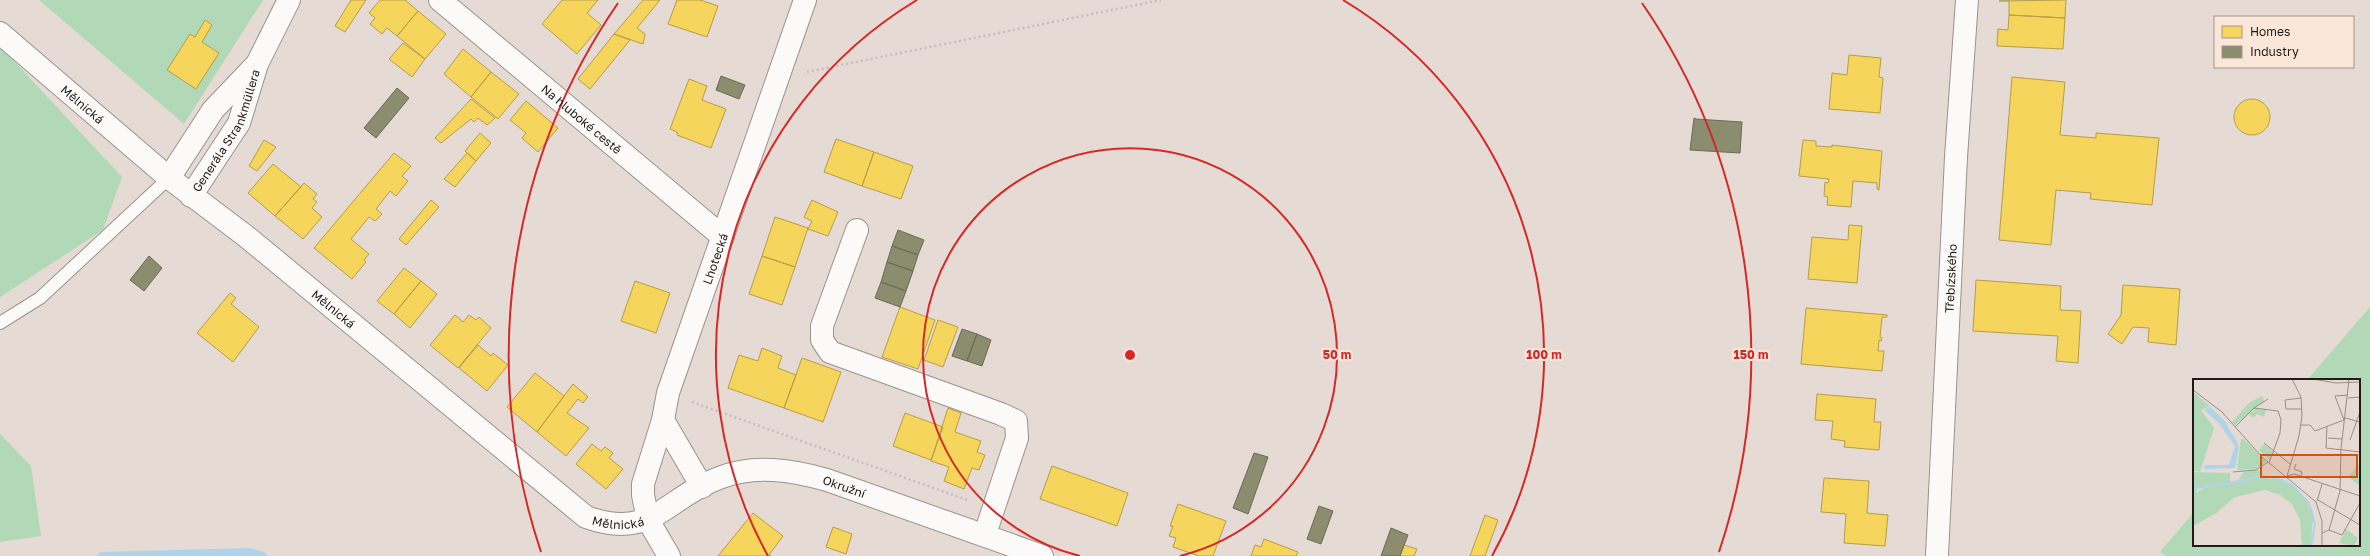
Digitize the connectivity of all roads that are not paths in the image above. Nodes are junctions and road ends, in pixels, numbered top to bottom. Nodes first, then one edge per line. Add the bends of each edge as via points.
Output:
1 (289, 0) edge
2 (440, 0) edge
3 (805, 0) edge
4 (1967, 0) edge
5 (0, 33) edge
6 (257, 64) junction
7 (169, 178) junction
8 (191, 196) junction
9 (856, 230) dead end
10 (723, 237) junction
11 (0, 323) edge
12 (663, 420) junction
13 (702, 487) junction
14 (648, 520) junction
15 (985, 534) junction
16 (669, 556) edge
17 (1042, 556) edge
18 (1937, 556) edge

1 - 6 street, Generála Strankmüllera
2 - 10 street, Na hluboké cestě
3 - 10 street, Lhotecká
4 - 18 street, Třebízského via 1956,157
5 - 7 street, Mělnická
6 - 7 street, Generála Strankmüllera via 213,110
6 - 8 street, Generála Strankmüllera via 239,123
7 - 8 street, Mělnická
7 - 11 lane via 40,298
8 - 14 street, Mělnická via 247,237 586,517 616,525
9 - 15 street via 822,326 822,340 830,352 1001,414 1016,422 1017,438
10 - 12 street, Lhotecká via 668,393
12 - 13 street
12 - 14 street, Lhotecká via 643,484
13 - 14 street, Okružní
13 - 15 street, Okružní via 719,478 753,470 769,469 803,474
14 - 16 street, Mělnická
15 - 17 street, Okružní

